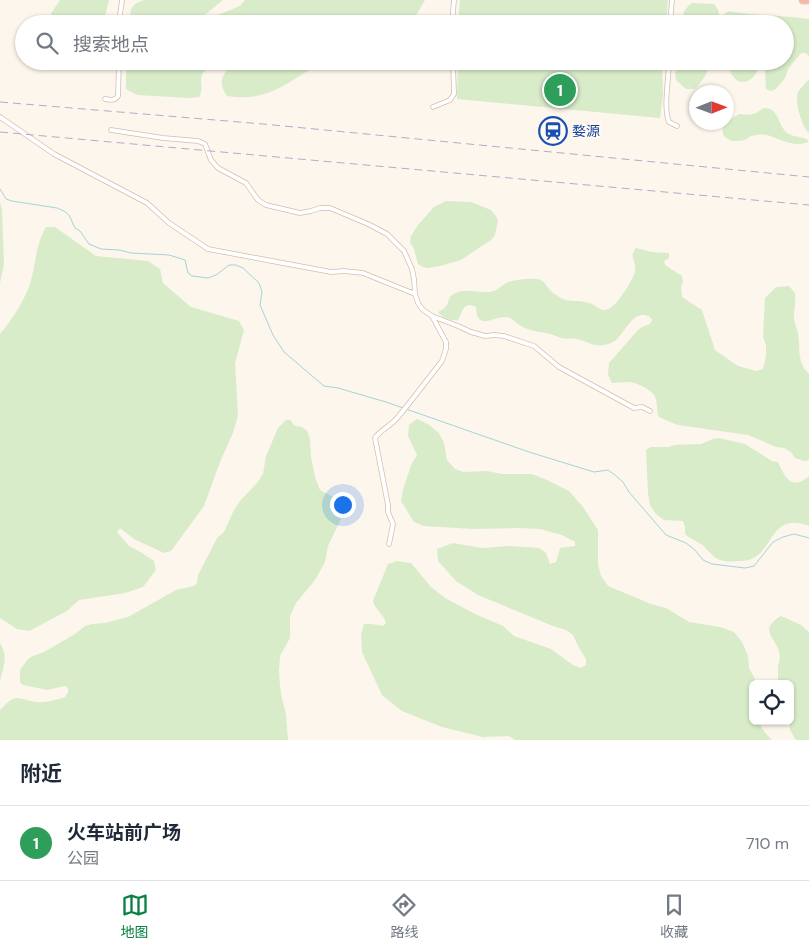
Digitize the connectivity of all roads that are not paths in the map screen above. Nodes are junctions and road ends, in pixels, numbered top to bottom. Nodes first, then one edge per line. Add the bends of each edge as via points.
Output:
1 (122, 0) edge
2 (454, 0) edge
3 (672, 0) edge
4 (804, 0) edge
5 (809, 0) edge
6 (120, 15) edge
7 (453, 15) edge
8 (671, 15) edge
9 (119, 70) edge
10 (453, 70) edge
11 (669, 70) edge
12 (105, 99) dead end
13 (432, 108) dead end
14 (0, 117) edge
15 (677, 126) dead end
16 (111, 130) dead end
17 (415, 294) junction
18 (432, 316) junction
19 (650, 411) dead end
20 (389, 544) dead end

1 - 6 street
2 - 7 street
3 - 8 street
4 - 5 highway
9 - 12 street via 118,96 113,100
10 - 13 street via 454,94 450,100
11 - 15 street via 666,111 669,122
14 - 17 street via 54,154 146,203 208,250 331,272 363,274
16 - 17 street via 198,141 205,144 218,168 246,183 258,200 266,205 300,212 330,208 378,229 404,251 412,269
17 - 18 street via 418,303
18 - 19 street via 481,335 504,336 534,346 559,367 634,408
18 - 20 street via 446,342 442,361 398,419 375,438 393,524

